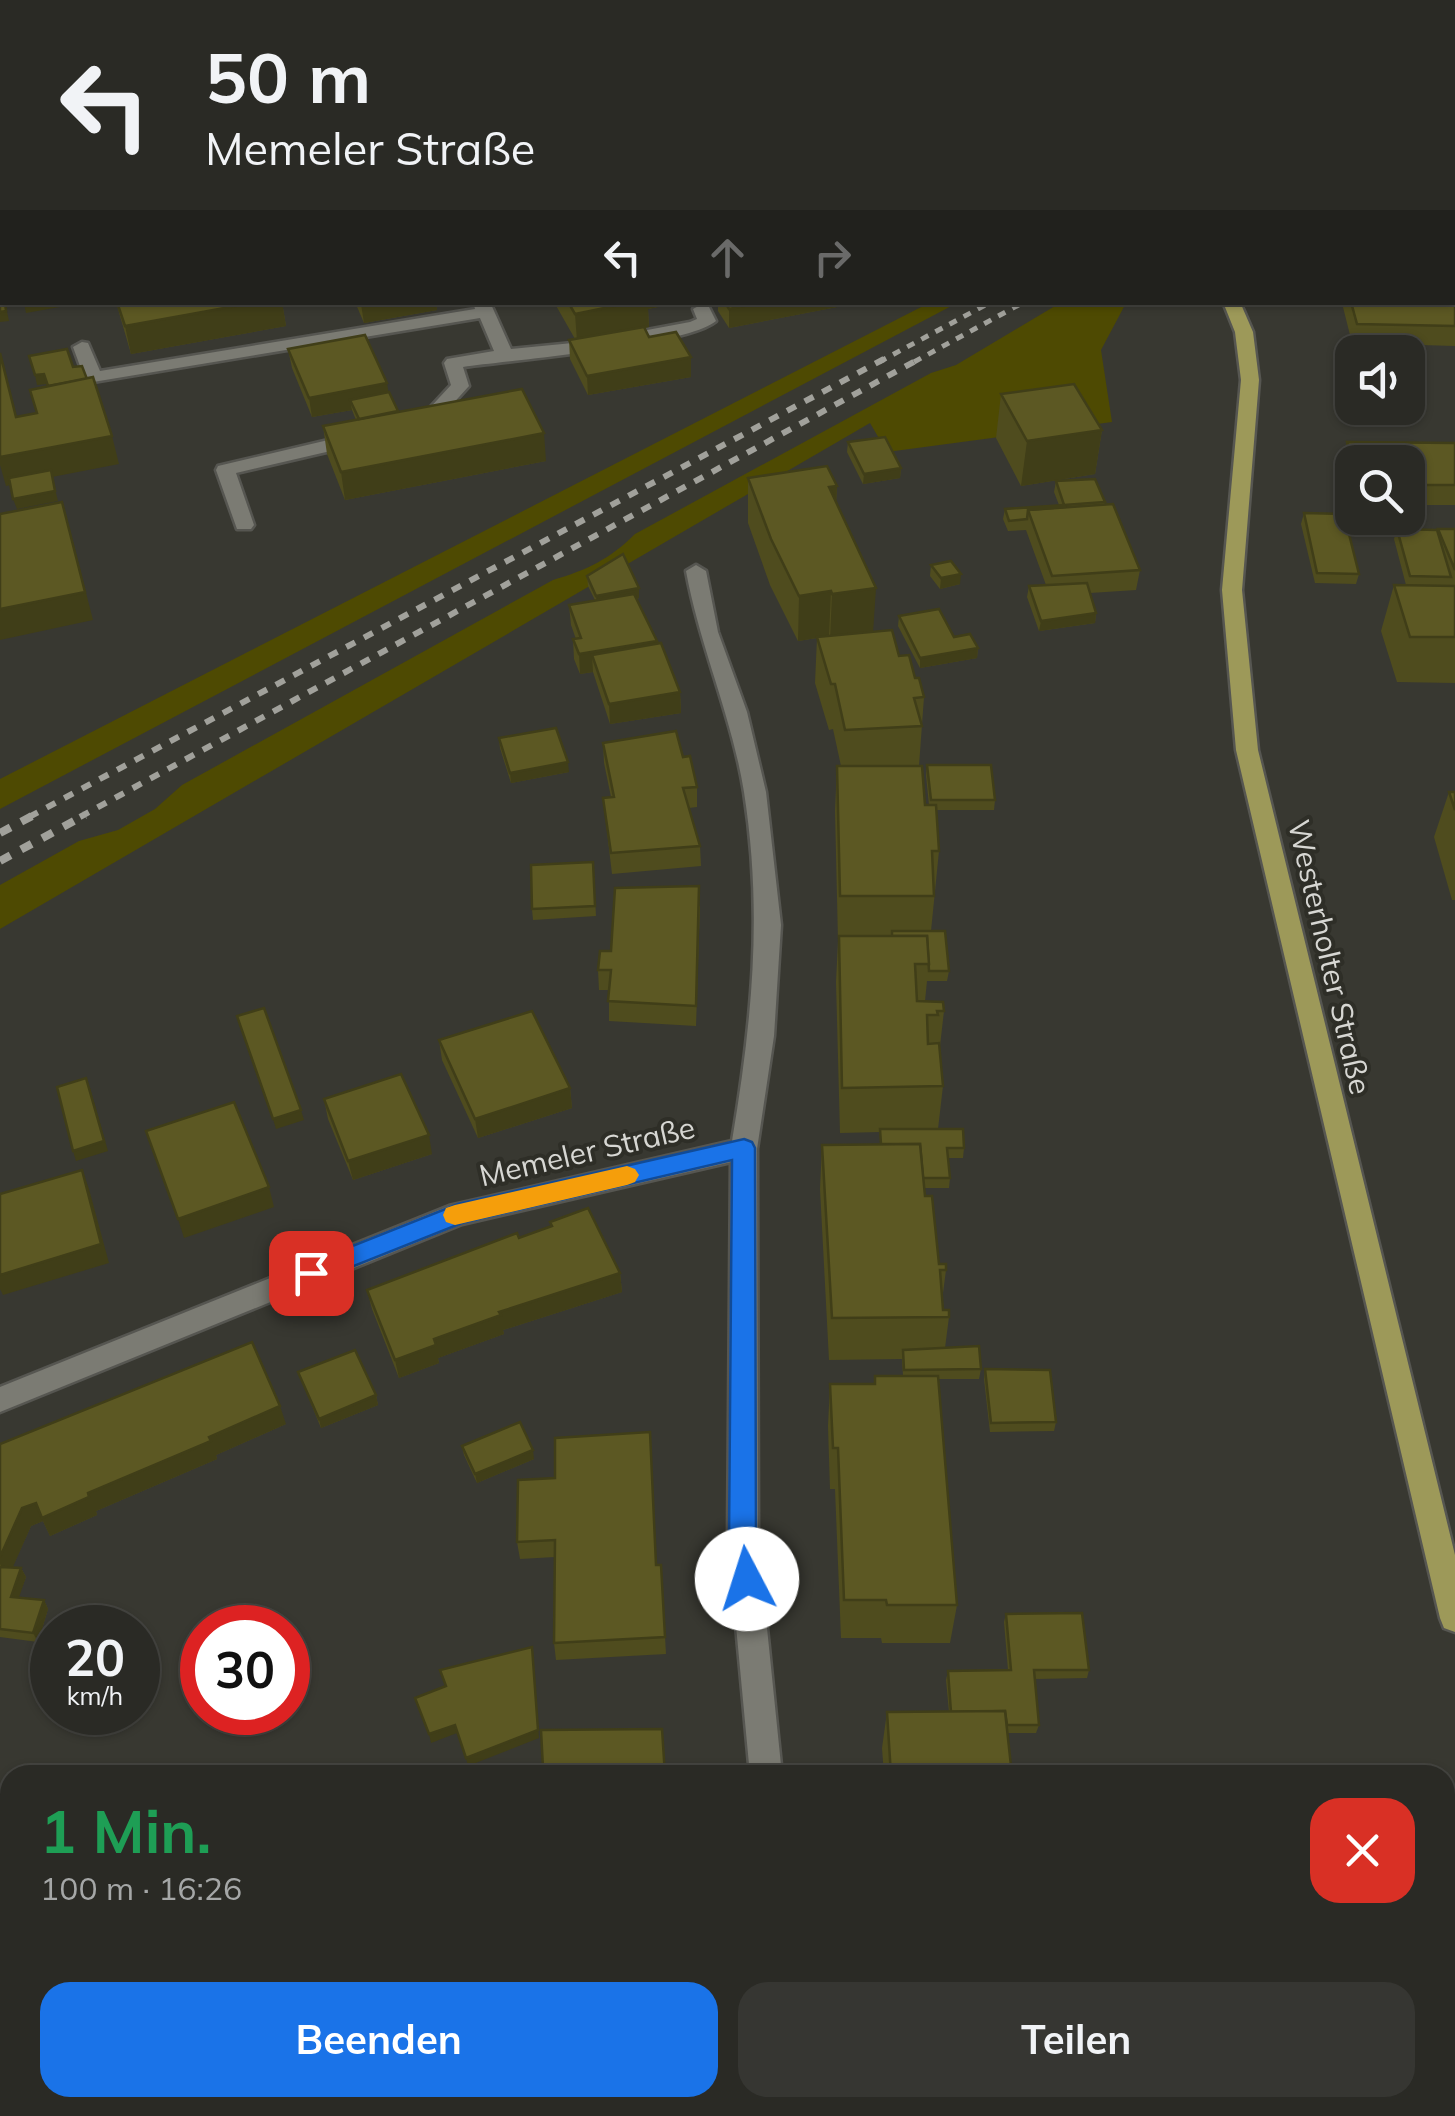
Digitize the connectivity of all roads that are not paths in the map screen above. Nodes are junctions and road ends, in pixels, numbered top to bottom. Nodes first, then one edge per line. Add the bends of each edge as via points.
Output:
1 (1231, 305) edge
2 (483, 307) edge
3 (702, 309) dead end
4 (82, 346) dead end
5 (505, 356) junction
6 (244, 525) dead end
7 (696, 571) dead end
8 (744, 1148) junction
9 (0, 1400) edge
10 (1455, 1618) edge
11 (765, 1765) edge

1 - 10 main road, Westerholter Straße via 1244,332 1250,380 1232,590 1247,750
2 - 4 street via 94,377
2 - 5 street
3 - 5 street via 707,321 694,326
5 - 6 street via 453,364 460,386 424,426 226,470
7 - 8 street via 756,792 769,925 762,1036
8 - 9 street, Memeler Straße via 458,1214
8 - 11 street via 743,1540

